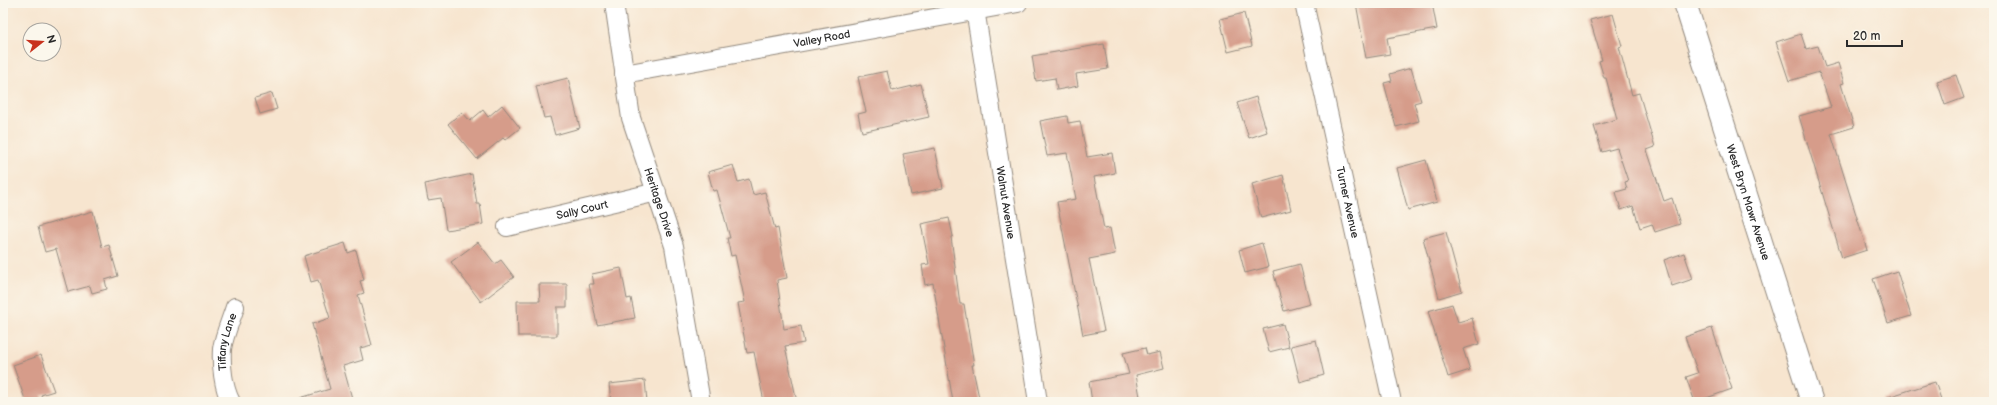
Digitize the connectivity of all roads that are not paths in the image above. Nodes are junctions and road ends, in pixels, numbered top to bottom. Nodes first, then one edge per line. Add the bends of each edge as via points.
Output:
1 (614, 3) edge
2 (1018, 3) edge
3 (1304, 3) edge
4 (1686, 3) edge
5 (974, 7) edge
6 (624, 74) junction
7 (657, 192) junction
8 (507, 227) dead end
9 (235, 306) dead end
10 (231, 402) edge
11 (701, 402) edge
12 (1038, 402) edge
13 (1392, 402) edge
14 (1812, 402) edge

1 - 6 street, Heritage Drive
2 - 5 street, Valley Road
3 - 13 street, Turner Avenue
4 - 14 street, West Bryn Mawr Avenue
5 - 6 street, Valley Road
5 - 12 street, Walnut Avenue
6 - 7 street, Heritage Drive via 631,118
7 - 8 street, Sally Court
7 - 11 street, Heritage Drive via 674,246
9 - 10 street, Tiffany Lane via 222,348 223,372

